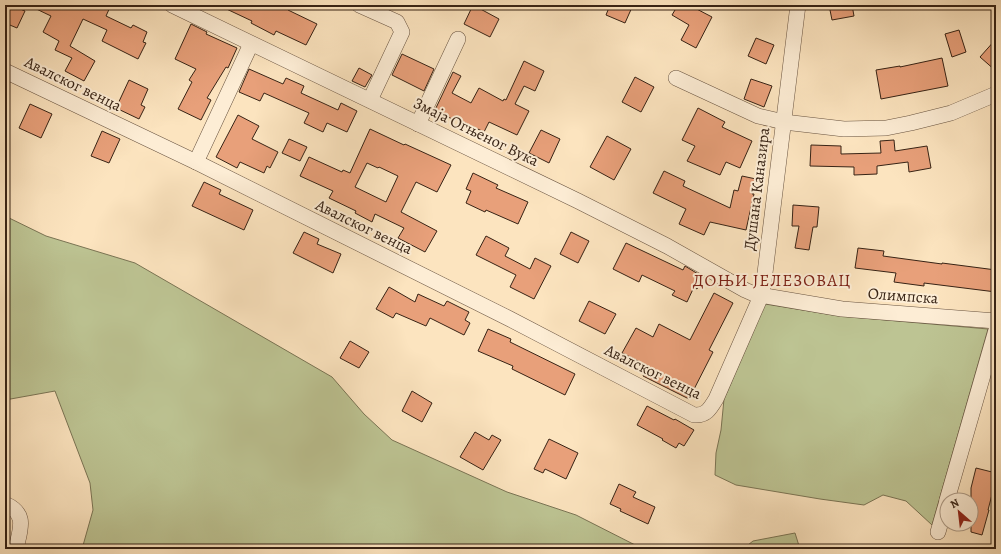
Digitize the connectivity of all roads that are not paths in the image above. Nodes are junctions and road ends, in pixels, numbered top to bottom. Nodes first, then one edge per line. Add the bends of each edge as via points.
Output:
1 (359, 5) edge
2 (798, 5) edge
3 (178, 6) edge
4 (458, 39) dead end
5 (251, 44) junction
6 (5, 71) edge
7 (676, 78) dead end
8 (996, 94) edge
9 (370, 100) junction
10 (784, 122) junction
11 (418, 124) junction
12 (196, 162) junction
13 (761, 296) junction
14 (996, 320) edge
15 (996, 330) edge
16 (706, 413) joint
17 (950, 492) edge
18 (5, 504) edge
19 (939, 529) edge
20 (938, 532) dead end
21 (16, 549) edge

1 - 9 street via 397,22 402,32
2 - 10 street, Душана Каназира
3 - 5 street, Змаја Огњеног Вука
4 - 11 street
5 - 9 street, Змаја Огњеног Вука
5 - 12 street
6 - 12 street, Авалског венца
7 - 10 street via 758,116
8 - 10 street via 951,113 886,128 844,129
9 - 11 street, Змаја Огњеног Вука
10 - 13 street, Душана Каназира
11 - 13 street, Змаја Огњеног Вука via 578,201 667,246 745,290
12 - 16 street, Авалског венца via 510,319 694,415
13 - 14 street, Олимпска via 842,309
13 - 16 street, Душана Каназира via 716,399
15 - 17 street
18 - 21 street via 16,510 21,518
19 - 20 street

